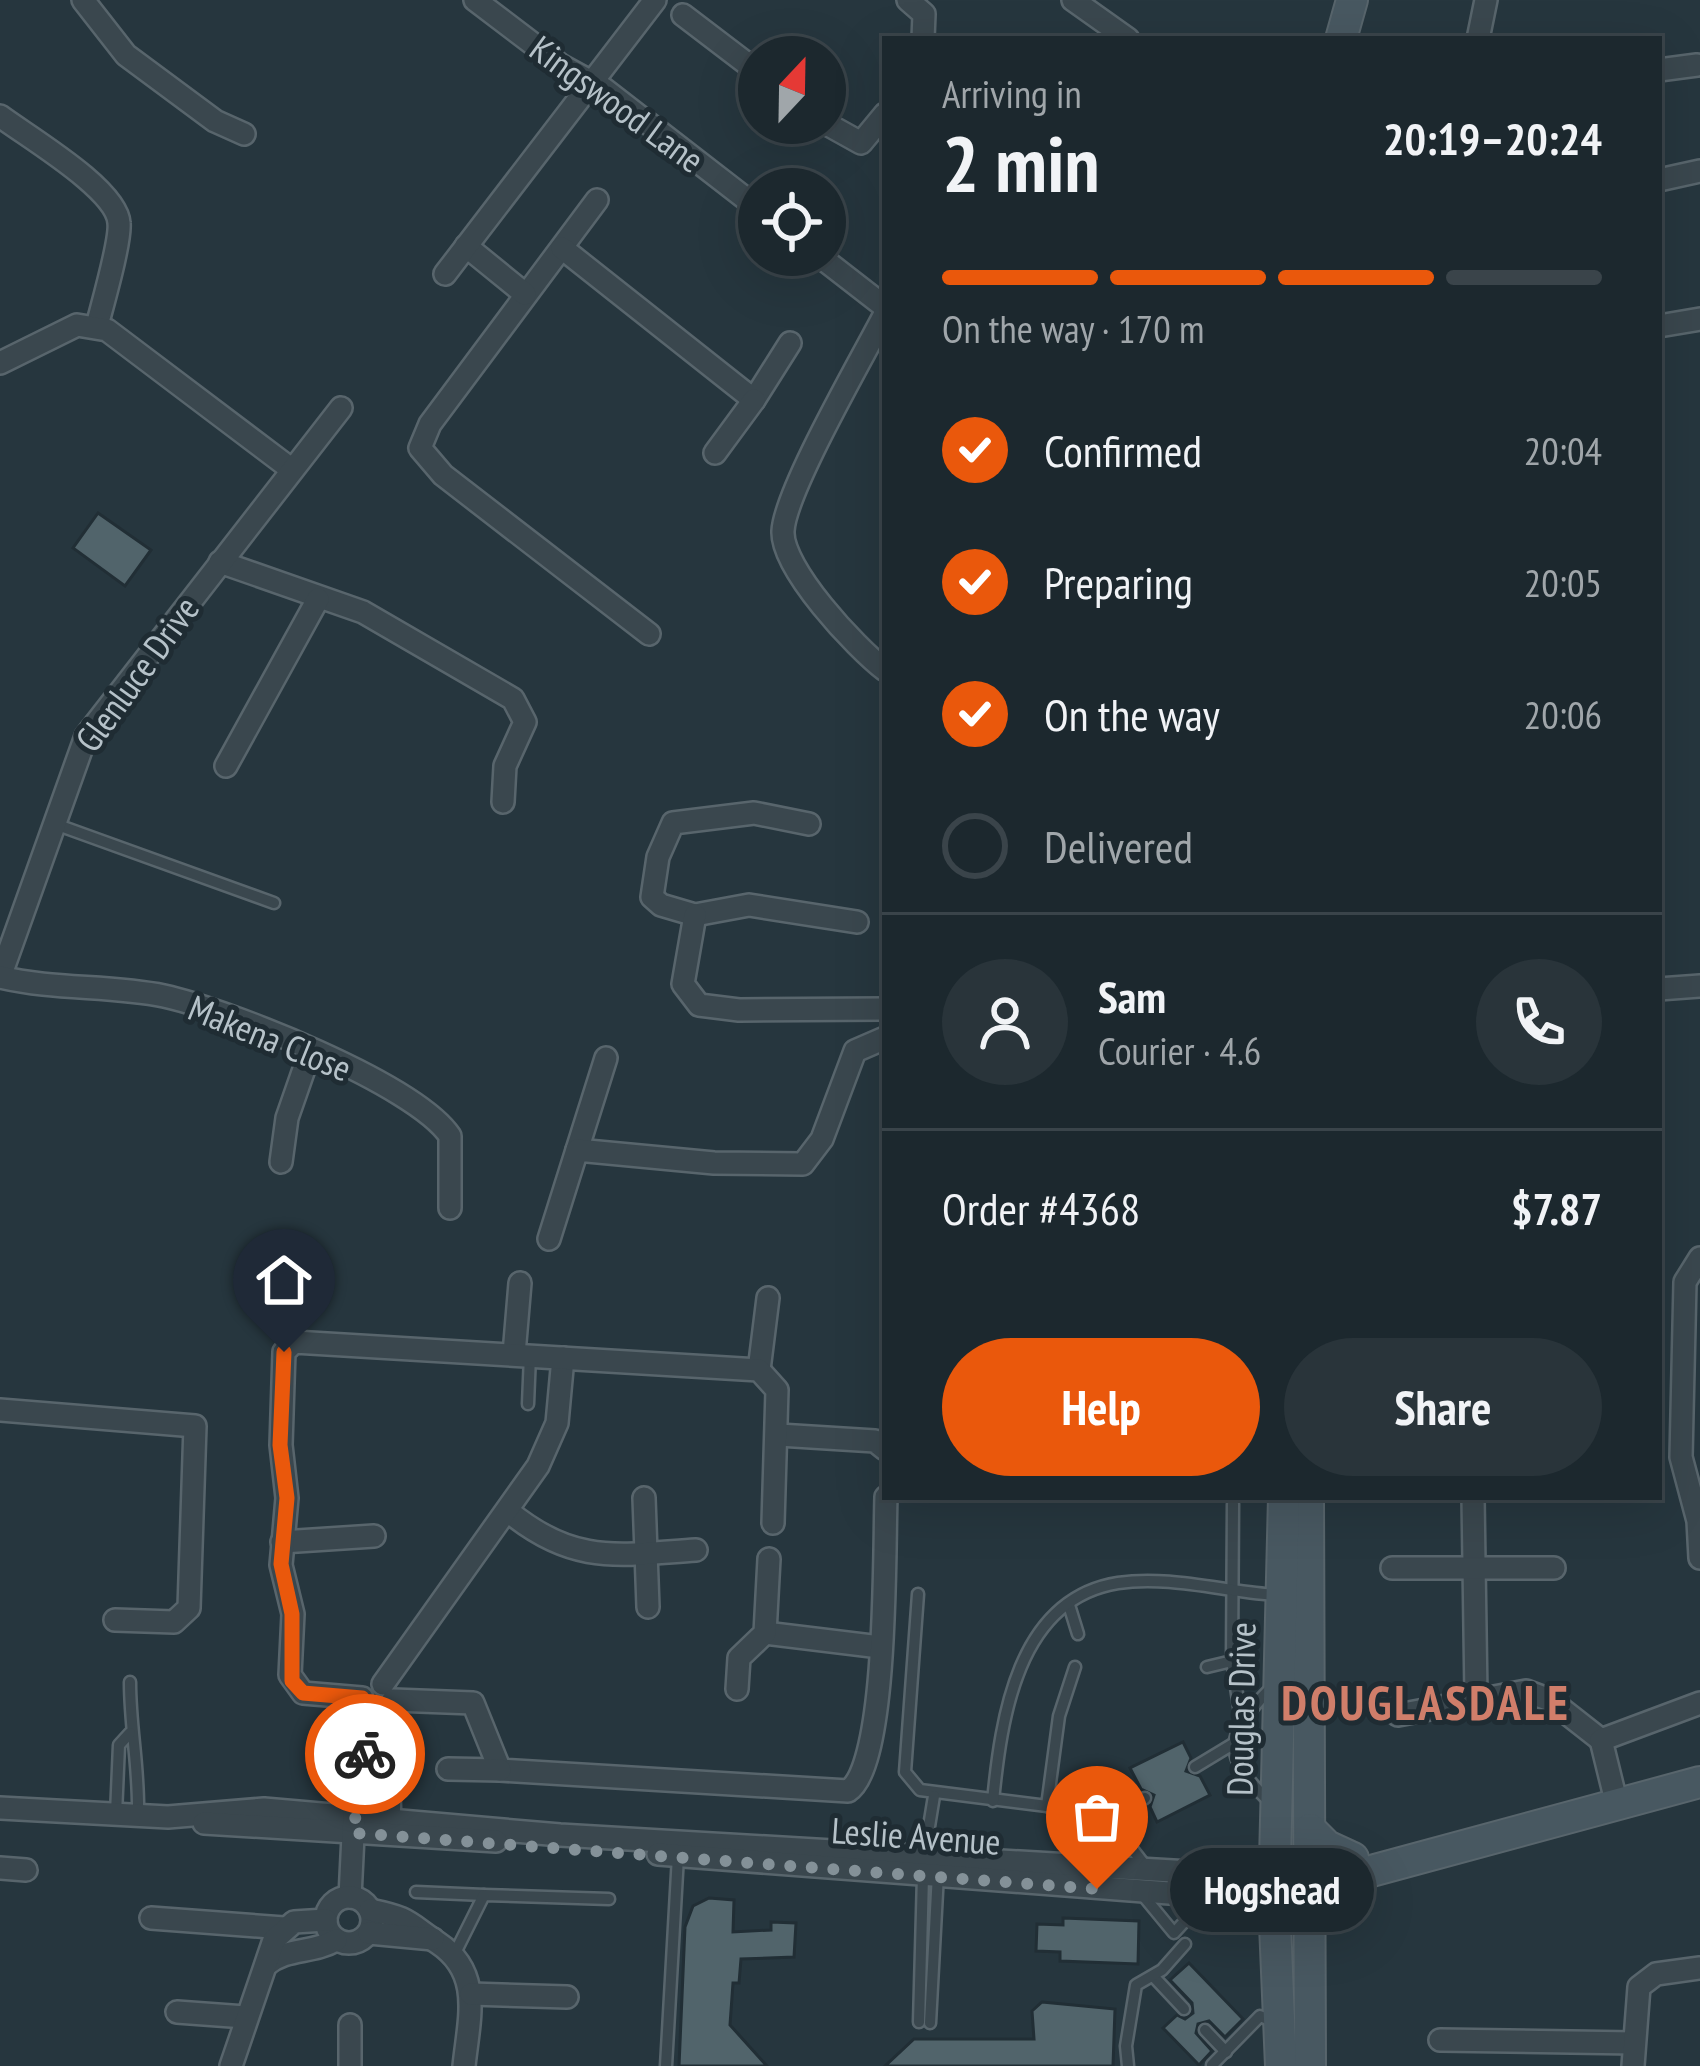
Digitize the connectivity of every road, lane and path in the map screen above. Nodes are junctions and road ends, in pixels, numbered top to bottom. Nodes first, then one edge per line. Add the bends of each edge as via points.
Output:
1 (83, 0) edge
2 (475, 0) edge
3 (655, 0) edge
4 (908, 0) edge
5 (1073, 0) edge
6 (1352, 0) edge
7 (1486, 0) edge
8 (683, 15) dead end
9 (923, 36) edge
10 (1124, 36) edge
11 (1343, 36) edge
12 (1479, 36) edge
13 (738, 57) edge
14 (1662, 70) edge
15 (1699, 70) edge
16 (593, 81) junction
17 (0, 116) edge
18 (882, 118) edge
19 (244, 134) dead end
20 (846, 135) edge
21 (1700, 170) edge
22 (1662, 179) edge
23 (738, 193) edge
24 (598, 200) dead end
25 (466, 246) junction
26 (562, 248) junction
27 (445, 274) dead end
28 (844, 276) edge
29 (525, 295) junction
30 (882, 308) edge
31 (882, 316) edge
32 (1700, 319) edge
33 (1662, 325) edge
34 (97, 326) junction
35 (790, 343) dead end
36 (0, 363) edge
37 (754, 400) junction
38 (341, 408) dead end
39 (715, 453) dead end
40 (291, 469) junction
41 (220, 562) junction
42 (318, 598) junction
43 (649, 634) dead end
44 (882, 667) edge
45 (226, 766) dead end
46 (503, 802) dead end
47 (52, 823) junction
48 (809, 824) dead end
49 (274, 903) dead end
50 (695, 915) junction
51 (857, 922) dead end
52 (0, 977) edge
53 (1700, 986) edge
54 (1662, 989) edge
55 (882, 1009) edge
56 (882, 1039) edge
57 (310, 1052) junction
58 (606, 1058) dead end
59 (577, 1150) junction
60 (280, 1162) dead end
61 (450, 1208) dead end
62 (549, 1239) dead end
63 (1700, 1258) edge
64 (520, 1283) dead end
65 (768, 1298) dead end
66 (522, 1354) junction
67 (563, 1358) junction
68 (759, 1370) junction
69 (528, 1404) dead end
70 (0, 1410) edge
71 (1692, 1431) edge
72 (779, 1435) junction
73 (882, 1447) edge
74 (644, 1498) dead end
75 (886, 1500) edge
76 (1283, 1500) edge
77 (1308, 1500) edge
78 (1473, 1500) edge
79 (1233, 1504) dead end
80 (509, 1512) junction
81 (773, 1523) dead end
82 (374, 1536) dead end
83 (282, 1542) junction
84 (696, 1550) dead end
85 (647, 1553) junction
86 (1700, 1558) edge
87 (769, 1559) dead end
88 (1473, 1567) junction
89 (1392, 1568) dead end
90 (1554, 1568) dead end
91 (1231, 1591) junction
92 (918, 1594) dead end
93 (1296, 1596) junction
94 (1070, 1605) junction
95 (648, 1606) dead end
96 (115, 1620) dead end
97 (765, 1634) junction
98 (1078, 1634) dead end
99 (880, 1647) junction
100 (1232, 1660) junction
101 (1075, 1667) dead end
102 (1207, 1667) dead end
103 (1282, 1677) junction
104 (130, 1682) dead end
105 (737, 1689) dead end
106 (1476, 1696) junction
107 (379, 1700) junction
108 (1700, 1703) edge
109 (1398, 1714) dead end
110 (1241, 1720) junction
111 (130, 1733) junction
112 (1601, 1740) junction
113 (1233, 1744) junction
114 (1195, 1767) dead end
115 (448, 1769) dead end
116 (500, 1770) junction
117 (1700, 1782) edge
118 (934, 1796) junction
119 (1145, 1798) dead end
120 (1625, 1798) junction
121 (993, 1801) junction
122 (1047, 1806) junction
123 (0, 1808) edge
124 (1279, 1810) junction
125 (127, 1815) junction
126 (1111, 1817) junction
127 (354, 1824) junction
128 (390, 1826) junction
129 (1310, 1829) junction
130 (678, 1856) junction
131 (1353, 1858) junction
132 (931, 1859) junction
133 (1074, 1862) junction
134 (0, 1868) edge
135 (1147, 1868) junction
136 (26, 1870) dead end
137 (1311, 1882) junction
138 (1274, 1889) junction
139 (416, 1892) dead end
140 (1142, 1893) junction
141 (484, 1895) junction
142 (350, 1897) junction
143 (1205, 1898) junction
144 (609, 1899) dead end
145 (151, 1918) dead end
146 (369, 1921) junction
147 (284, 1928) junction
148 (331, 1930) junction
149 (1185, 1944) dead end
150 (454, 1953) junction
151 (265, 1965) junction
152 (1700, 1968) edge
153 (1154, 1977) junction
154 (471, 1994) junction
155 (567, 1997) dead end
156 (1184, 2009) dead end
157 (177, 2012) dead end
158 (245, 2017) junction
159 (924, 2022) dead end
160 (1280, 2024) junction
161 (350, 2025) dead end
162 (1205, 2030) dead end
163 (1440, 2040) dead end
164 (1634, 2043) junction
165 (1226, 2052) junction
166 (1212, 2065) edge
167 (231, 2066) edge
168 (350, 2066) edge
169 (464, 2066) edge
170 (666, 2066) edge
171 (1128, 2066) edge
172 (1281, 2066) edge
173 (1310, 2066) edge
174 (1633, 2066) edge

1 - 19 street via 127,55 214,121
2 - 16 street, Kingswood Lane
3 - 16 street
4 - 9 street via 924,14
5 - 10 street
6 - 11 street
7 - 12 street
8 - 13 street
14 - 15 street
16 - 23 street, Kingswood Lane
16 - 25 street
17 - 34 street via 116,209 118,239
18 - 20 street via 861,143
21 - 22 street
24 - 26 street
25 - 27 street
25 - 29 street
26 - 29 street
26 - 37 street
28 - 30 street
29 - 43 street via 422,436 422,454
31 - 44 street via 783,533 788,554 838,627
32 - 33 street
34 - 36 street via 64,330
34 - 40 street
35 - 37 street
37 - 39 street
38 - 40 street, Glenluce Drive
40 - 41 street, Glenluce Drive
41 - 42 street
41 - 47 street, Glenluce Drive via 86,736
42 - 45 street
42 - 46 street via 395,629 513,699 524,726 505,766
47 - 49 lane
47 - 52 street, Glenluce Drive
48 - 50 street via 754,813 673,823 652,896
50 - 51 street via 749,905
50 - 55 street via 683,984 699,1005
52 - 57 street, Makena Close via 171,998
53 - 54 street
56 - 59 street via 855,1051 822,1139 803,1163
57 - 60 street
57 - 61 street, Makena Close via 400,1094 441,1124 452,1144
58 - 59 street
59 - 62 street
63 - 71 street via 1685,1282
64 - 66 street
65 - 68 street
66 - 67 street
66 - 69 lane
66 - 83 street via 290,1344 281,1394
67 - 68 street
67 - 80 street via 555,1431
68 - 72 street via 777,1390
70 - 96 street via 195,1426 189,1608 174,1622
71 - 86 street via 1682,1465
72 - 73 street
72 - 81 street
74 - 85 street
75 - 99 street
76 - 93 street, Douglas Drive
77 - 93 street, Douglas Drive
78 - 88 street
79 - 91 lane
80 - 85 street via 566,1549
80 - 107 street
82 - 83 street
83 - 107 street via 294,1686 326,1698
84 - 85 street
85 - 95 street
87 - 97 street
88 - 89 street
88 - 90 street
88 - 106 street
91 - 93 lane
91 - 94 lane via 1119,1583
91 - 100 lane
92 - 118 lane via 905,1772
93 - 103 street, Douglas Drive
93 - 129 street, Douglas Drive
94 - 98 lane
94 - 121 lane via 1036,1636 1013,1678
97 - 99 street
97 - 105 street via 739,1658
99 - 116 street via 874,1742 860,1783 848,1791
100 - 102 lane
100 - 110 lane
101 - 122 lane via 1061,1705
103 - 110 lane
103 - 124 street, Douglas Drive
104 - 111 lane
106 - 109 street
106 - 112 street via 1539,1695
107 - 116 street via 473,1703
107 - 127 street
107 - 128 street
108 - 112 street
110 - 113 lane
111 - 125 lane via 139,1744
111 - 125 lane via 119,1745
112 - 120 street
113 - 114 lane
113 - 124 lane via 1245,1779
115 - 116 street
117 - 120 street, Leslie Avenue
118 - 121 lane
118 - 132 lane
119 - 126 lane
120 - 131 street, Leslie Avenue
120 - 137 street, Leslie Avenue via 1357,1876
121 - 122 lane
122 - 126 lane
123 - 125 street, Leslie Avenue
124 - 138 street, Douglas Drive
125 - 127 street, Leslie Avenue
126 - 133 lane
126 - 135 lane
127 - 128 street, Leslie Avenue
127 - 142 street
128 - 130 street, Leslie Avenue
128 - 132 street, Leslie Avenue
129 - 131 street
129 - 137 street, Douglas Drive
130 - 132 street, Leslie Avenue
130 - 170 lane
131 - 137 street, Leslie Avenue
132 - 133 street, Leslie Avenue
132 - 140 street, Leslie Avenue
132 - 159 lane
133 - 135 street, Leslie Avenue
134 - 136 street
135 - 138 street, Leslie Avenue
137 - 138 street, Leslie Avenue
137 - 173 street, Douglas Drive
138 - 143 street, Leslie Avenue
138 - 160 street, Douglas Drive
139 - 141 lane
140 - 143 street, Leslie Avenue
140 - 143 lane via 1174,1933
141 - 144 lane
141 - 150 lane
142 - 146 street
142 - 148 street via 329,1908
145 - 147 street
146 - 148 street via 360,1941
146 - 150 street
147 - 148 street
147 - 151 street
148 - 151 street via 319,1951 278,1954
149 - 153 lane
150 - 154 street
151 - 158 street
152 - 164 street via 1644,1981
153 - 156 lane
153 - 171 lane via 1133,1994
154 - 155 street
154 - 169 street
157 - 158 street
158 - 167 street
160 - 165 lane via 1260,2016
160 - 172 street, Douglas Drive
161 - 168 street
162 - 165 lane
163 - 164 street
164 - 174 street
165 - 166 lane

